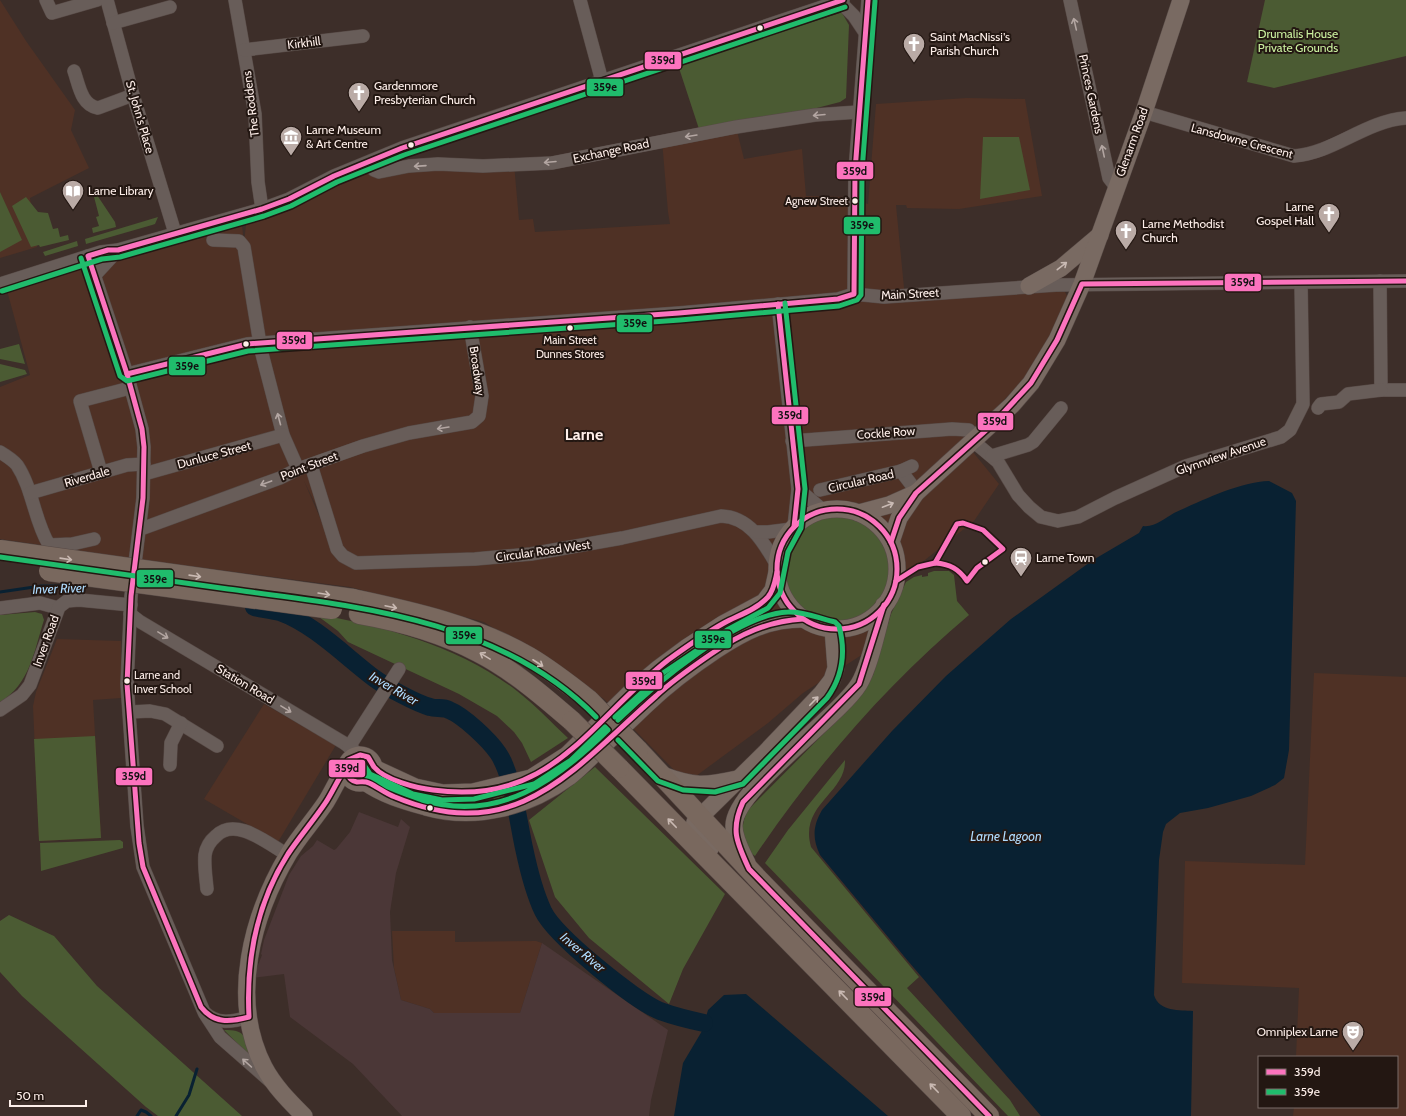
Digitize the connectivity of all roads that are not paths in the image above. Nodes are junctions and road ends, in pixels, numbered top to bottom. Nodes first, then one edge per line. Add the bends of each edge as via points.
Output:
1 (46, 0) edge
2 (97, 0) edge
3 (107, 0) edge
4 (235, 0) edge
5 (580, 0) edge
6 (868, 0) edge
7 (1070, 0) edge
8 (1181, 0) edge
9 (841, 1) edge
10 (170, 7) dead end
11 (113, 23) junction
12 (864, 31) junction
13 (363, 36) dead end
14 (244, 50) junction
15 (74, 71) dead end
16 (602, 81) junction
17 (132, 95) junction
18 (858, 112) junction
19 (1144, 112) junction
20 (1406, 118) edge
21 (367, 163) junction
22 (1116, 187) junction
23 (262, 209) junction
24 (175, 233) junction
25 (1100, 235) junction
26 (213, 240) dead end
27 (118, 250) junction
28 (88, 256) junction
29 (94, 276) junction
30 (1406, 281) edge
31 (1380, 282) junction
32 (1301, 283) junction
33 (0, 284) edge
34 (1082, 284) junction
35 (1029, 286) junction
36 (854, 294) junction
37 (778, 304) junction
38 (470, 327) junction
39 (260, 343) junction
40 (126, 374) junction
41 (130, 388) junction
42 (1381, 390) junction
43 (1406, 390) edge
44 (1061, 408) dead end
45 (1318, 408) dead end
46 (479, 416) joint
47 (283, 435) junction
48 (974, 439) junction
49 (792, 441) junction
50 (0, 452) edge
51 (992, 456) junction
52 (304, 467) junction
53 (144, 469) junction
54 (101, 472) junction
55 (798, 489) junction
56 (820, 490) dead end
57 (917, 492) junction
58 (30, 493) junction
59 (824, 511) junction
60 (859, 513) junction
61 (793, 528) junction
62 (141, 529) junction
63 (756, 532) junction
64 (94, 538) dead end
65 (891, 542) junction
66 (0, 550) edge
67 (0, 564) edge
68 (777, 570) junction
69 (131, 605) junction
70 (352, 605) junction
71 (884, 605) junction
72 (0, 608) edge
73 (58, 608) junction
74 (803, 619) junction
75 (833, 629) junction
76 (399, 669) dead end
77 (0, 710) edge
78 (130, 712) junction
79 (181, 723) junction
80 (217, 746) dead end
81 (354, 751) junction
82 (170, 765) dead end
83 (346, 768) junction
84 (662, 775) junction
85 (366, 777) junction
86 (738, 779) junction
87 (326, 801) junction
88 (699, 817) junction
89 (288, 855) junction
90 (745, 882) junction
91 (207, 889) dead end
92 (205, 1014) junction
93 (249, 1017) junction
94 (277, 1088) junction
95 (304, 1116) edge
96 (962, 1116) edge
97 (989, 1116) edge

1 - 2 street via 52,12
3 - 11 street, St. John's Place
4 - 14 street, The Roddens
5 - 16 street
6 - 12 street
22 -> 7 street, Princes Gardens via 1109,178
8 - 19 main road, Glenarm Road
9 - 12 street
9 - 16 street
10 - 11 street
11 - 17 street, St. John's Place
12 - 18 street
13 - 14 street, Kirkhill
14 - 23 street, The Roddens via 255,114 258,182
15 - 17 street via 84,99 93,107 98,108
16 - 21 street via 437,136
17 - 24 street, St. John's Place
18 -> 21 street, Exchange Road via 815,115 736,127 552,163 483,166 438,164 380,172
18 - 36 street via 854,202
19 - 20 street, Lansdowne Crescent via 1294,156 1316,153 1375,125
19 - 22 main road, Glenarm Road
21 - 23 street
22 - 25 main road, Glenarm Road
23 - 24 street
24 - 27 street
25 - 34 main road, Glenarm Road
35 -> 25 main road via 1061,268
26 - 39 street via 238,241 244,247
27 - 28 street
27 - 29 street
28 - 29 street
28 - 33 street
29 - 40 street
30 - 31 street, Main Street
31 - 32 street, Main Street
31 - 42 street
32 - 34 street, Main Street
32 - 51 street, Glynnview Avenue via 1303,404 1290,430 1281,437 1186,466 1078,517 1058,521 1041,517 1018,495
34 - 35 street, Main Street
34 - 48 main road via 1057,340 1030,383 1012,405
35 - 36 street, Main Street via 884,297
36 - 37 street, Main Street via 838,299
37 - 38 street, Main Street
37 - 49 street
38 - 39 street, Main Street
38 - 46 street, Broadway via 482,396
39 - 40 street, Main Street via 232,346
47 -> 39 street
40 - 41 street
41 - 53 street via 142,429
41 - 54 street via 80,401
42 - 43 street
42 - 45 street via 1348,394 1339,402 1321,404
44 - 51 street via 1033,442
46 -> 52 street, Point Street via 472,422 409,433
47 - 52 street
47 - 53 street, Dunluce Street
48 - 49 street, Cockle Row via 969,430 952,429
48 - 51 street, Cockle Row
48 - 57 main road
49 - 55 street
50 - 58 street via 16,464
52 -> 62 street, Point Street
52 - 63 street, Circular Road West via 337,549 343,556 356,563 474,559 531,554 622,538 721,516 734,519
53 - 54 street, Riverdale via 128,465
53 - 62 street
54 - 58 street, Riverdale
55 - 59 street
55 - 61 street
56 - 57 street, Circular Road via 906,468
60 -> 57 main road via 890,505
57 - 65 main road via 899,518
58 - 64 street via 41,531 49,545 72,544
59 - 60 main road via 844,509
59 - 61 main road via 808,516
60 - 65 main road via 883,529
61 - 63 street
61 - 68 main road via 781,549
62 - 69 street, bridge
63 - 68 street, Circular Road West
65 - 71 main road via 898,567 892,595
66 -> 70 highway, bridge
67 - 70 highway, bridge
68 - 74 main road via 780,587 787,602
68 - 85 main road via 773,590 764,602 686,648 634,689 567,755 526,780 474,792 443,793
69 - 73 street, Inver Road via 76,600 65,602
69 - 78 street via 128,684
69 -> 81 street, Station Road via 139,621
70 -> 84 highway, bridge via 445,621 529,657 589,700
90 -> 70 highway, bridge via 619,768 572,721 539,692 508,670 478,652
71 - 75 main road via 862,624
71 - 90 main road via 859,684 752,792 738,812 733,825
72 - 73 street via 40,603
73 - 77 street, Inver Road via 30,685 22,695
74 - 75 main road
74 - 85 main road via 770,622 737,638 697,663 648,703 571,776 528,800 482,812 443,812 409,803 375,789
86 -> 75 main road via 832,680 836,668
76 - 81 street
78 - 79 street via 150,711 165,714
78 - 92 street via 137,826 142,861
79 - 80 street
79 - 82 street via 171,743
81 - 83 main road
81 - 85 main road via 371,760
83 - 85 main road via 350,779
83 - 87 main road
84 - 86 main road via 684,783 700,785 713,785
84 - 88 highway
85 - 87 main road
86 - 88 main road
87 - 89 main road
88 - 90 highway
89 - 91 street via 246,832 224,830 214,838 206,850
89 - 93 main road via 268,899 249,958
96 -> 90 highway via 789,940
90 - 97 highway
92 - 93 street via 230,1022
94 -> 92 street via 220,1037
93 - 94 main road via 259,1053
94 - 95 main road

